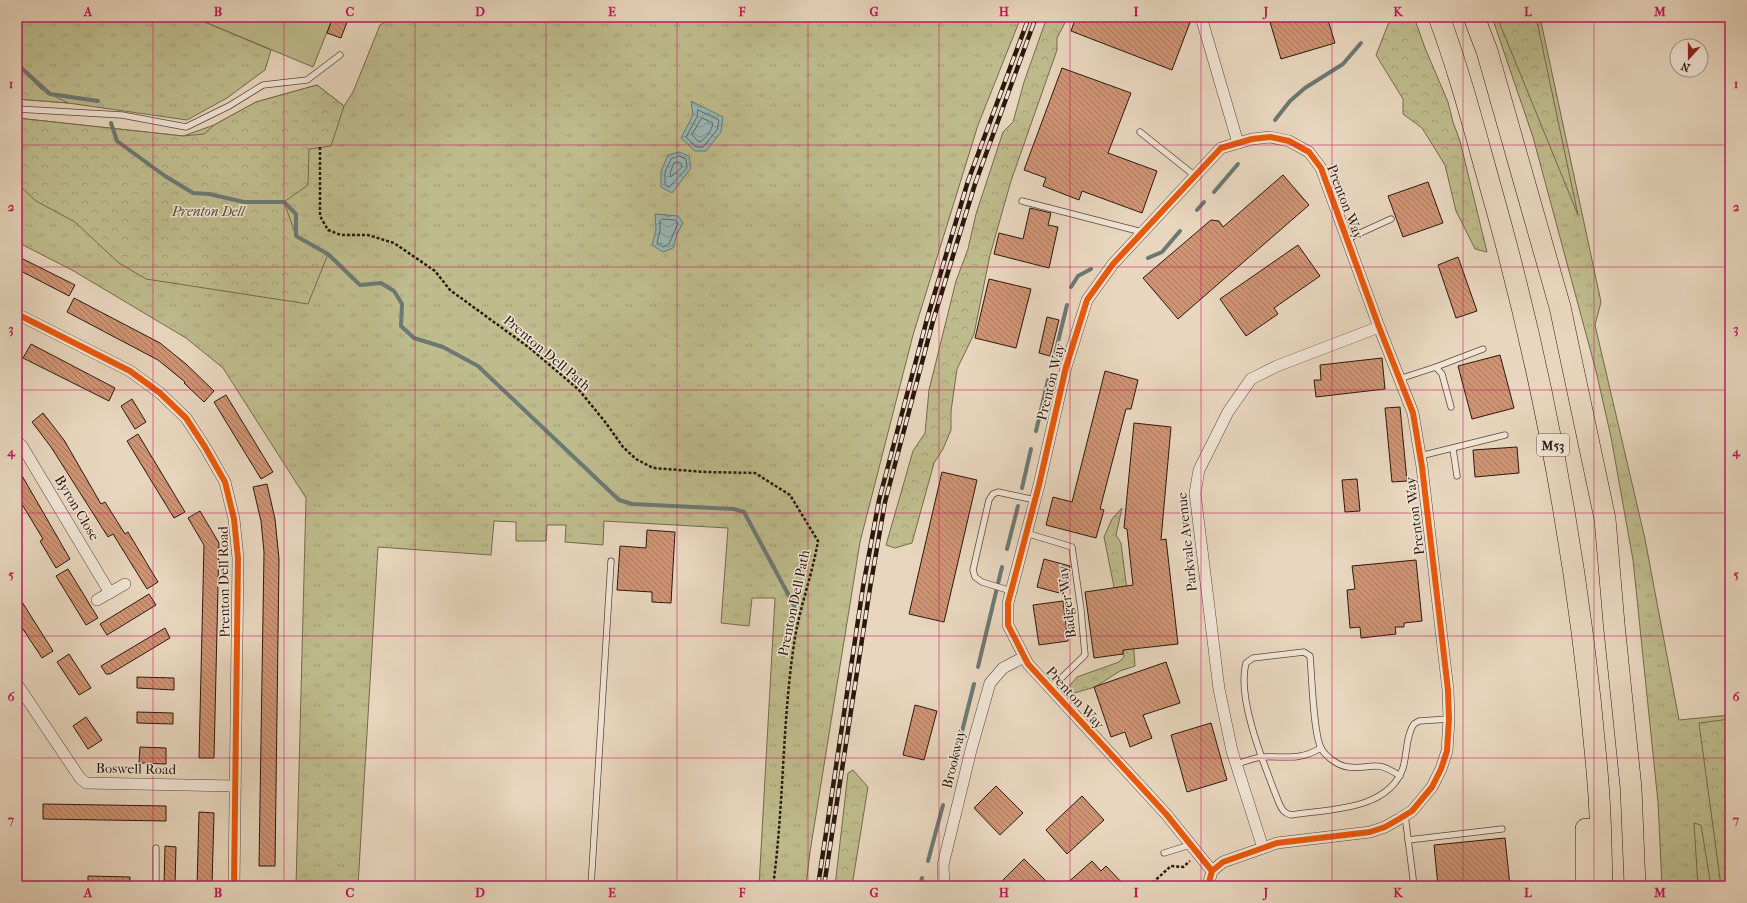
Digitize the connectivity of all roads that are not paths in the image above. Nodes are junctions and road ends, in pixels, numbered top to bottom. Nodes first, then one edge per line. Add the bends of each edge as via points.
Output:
1 (1201, 17) edge
2 (1439, 17) edge
3 (1474, 17) edge
4 (340, 55) dead end
5 (17, 109) edge
6 (1140, 132) dead end
7 (1238, 143) junction
8 (1194, 175) junction
9 (1022, 201) dead end
10 (1391, 220) dead end
11 (1142, 232) junction
12 (1347, 239) junction
13 (17, 314) edge
14 (1378, 327) junction
15 (1483, 349) dead end
16 (1436, 367) junction
17 (1399, 379) junction
18 (1450, 408) dead end
19 (1505, 435) dead end
20 (17, 441) edge
21 (1453, 449) junction
22 (1420, 456) junction
23 (1457, 476) dead end
24 (1035, 500) junction
25 (1026, 533) junction
26 (611, 561) dead end
27 (125, 584) dead end
28 (1011, 591) junction
29 (110, 593) junction
30 (97, 600) dead end
31 (1582, 632) junction
32 (1024, 657) junction
33 (17, 684) edge
34 (1050, 688) junction
35 (1449, 719) junction
36 (1321, 748) junction
37 (1262, 756) junction
38 (1236, 764) junction
39 (1400, 776) junction
40 (235, 786) junction
41 (1405, 816) junction
42 (1502, 829) dead end
43 (1408, 840) junction
44 (156, 848) dead end
45 (1263, 848) junction
46 (1193, 850) junction
47 (1164, 853) dead end
48 (1212, 871) junction
49 (1636, 881) edge
50 (156, 886) edge
51 (234, 886) edge
52 (591, 886) edge
53 (944, 886) edge
54 (1208, 886) edge
55 (1414, 886) edge
56 (1586, 886) edge
57 (1602, 886) edge

1 - 7 street
2 - 31 highway, M53 via 1456,62 1511,258 1553,446
3 - 49 highway, M53 via 1487,51 1560,307 1605,519 1631,788
4 - 5 lane via 307,80 263,85 229,106 186,127 122,115
6 - 8 lane
7 - 8 street, Prenton Way via 1221,148
7 - 12 street, Prenton Way via 1270,137 1289,141 1309,152 1321,168
8 - 11 street, Prenton Way
9 - 11 lane
10 - 12 lane
11 - 24 street, Prenton Way via 1113,264 1087,300 1066,367
12 - 14 street, Prenton Way
13 - 40 street, Prenton Dell Road via 130,371 160,393 186,418 225,482 234,519 238,558
14 - 17 street, Prenton Way
14 - 38 street, Parkvale Avenue via 1277,366 1251,379 1228,412 1198,470 1195,494 1219,689
15 - 16 lane
16 - 17 lane
16 - 18 lane via 1442,374
17 - 22 street, Prenton Way via 1413,413
19 - 21 lane
20 - 29 street, Byron Close
21 - 22 lane
21 - 23 lane
22 - 35 street, Prenton Way via 1448,690
24 - 25 street, Prenton Way
24 - 28 lane via 998,492 992,494 989,500 973,570 975,577 982,582
25 - 28 street, Prenton Way
25 - 34 lane, Badger Way via 1072,547 1084,655
26 - 52 lane
27 - 29 street
28 - 32 street, Prenton Way via 1008,626
29 - 30 street
31 - 56 highway
31 - 57 highway, M53 via 1598,785
32 - 34 street, Prenton Way
32 - 53 street, Brookway via 1003,668 990,683 943,865
33 - 40 street, Boswell Road via 80,778 86,783
34 - 46 street, Prenton Way via 1166,814
35 - 39 lane via 1419,721 1412,725
35 - 41 street, Prenton Way via 1447,752 1441,769 1432,788
36 - 37 lane via 1302,757
36 - 37 lane via 1310,656 1304,652 1253,658 1246,663 1244,676 1254,737
36 - 39 lane via 1336,762 1346,767 1377,764
37 - 38 lane
37 - 39 lane via 1282,810 1291,815 1361,804 1380,796
38 - 45 street, Parkvale Avenue
40 - 51 street, Prenton Dell Road
41 - 43 lane
41 - 45 street, Prenton Way via 1370,832 1277,843
42 - 43 lane
43 - 55 lane
44 - 50 lane
45 - 48 street, Prenton Way via 1223,862
46 - 47 lane
46 - 48 street, Prenton Way
48 - 54 street

